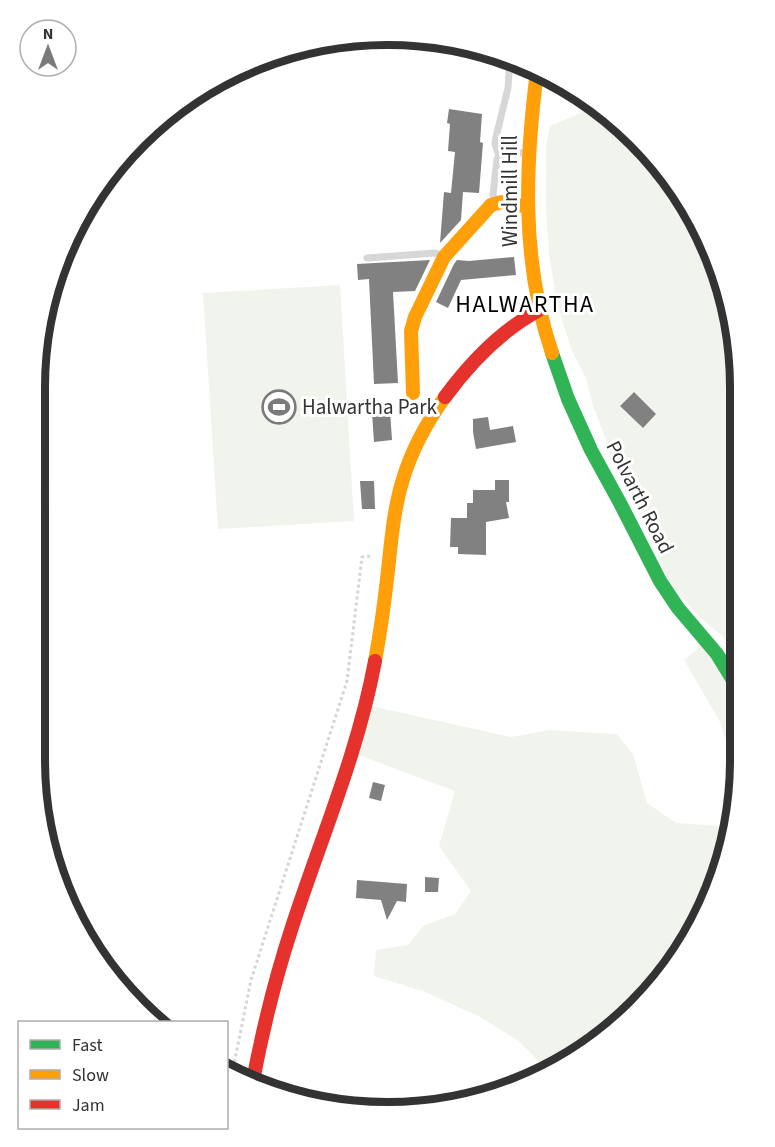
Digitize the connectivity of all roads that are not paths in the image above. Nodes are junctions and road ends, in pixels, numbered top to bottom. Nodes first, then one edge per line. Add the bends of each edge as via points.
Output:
1 (509, 67) edge
2 (536, 79) edge
3 (529, 152) junction
4 (500, 156) junction
5 (496, 203) junction
6 (528, 207) junction
7 (444, 256) junction
8 (367, 258) dead end
9 (539, 310) junction
10 (413, 393) dead end
11 (730, 675) edge
12 (254, 1075) edge

1 - 4 lane via 495,144
2 - 3 main road, Windmill Hill
3 - 4 lane
3 - 6 main road, Windmill Hill
4 - 5 lane via 495,164
5 - 6 main road
5 - 7 main road
6 - 9 main road, Windmill Hill
7 - 8 lane via 435,253
7 - 10 main road via 413,324
9 - 11 main road, Polvarth Road via 555,362 591,450 675,606 717,654
9 - 12 main road via 482,354 458,379 416,446 403,479 361,726 285,948

